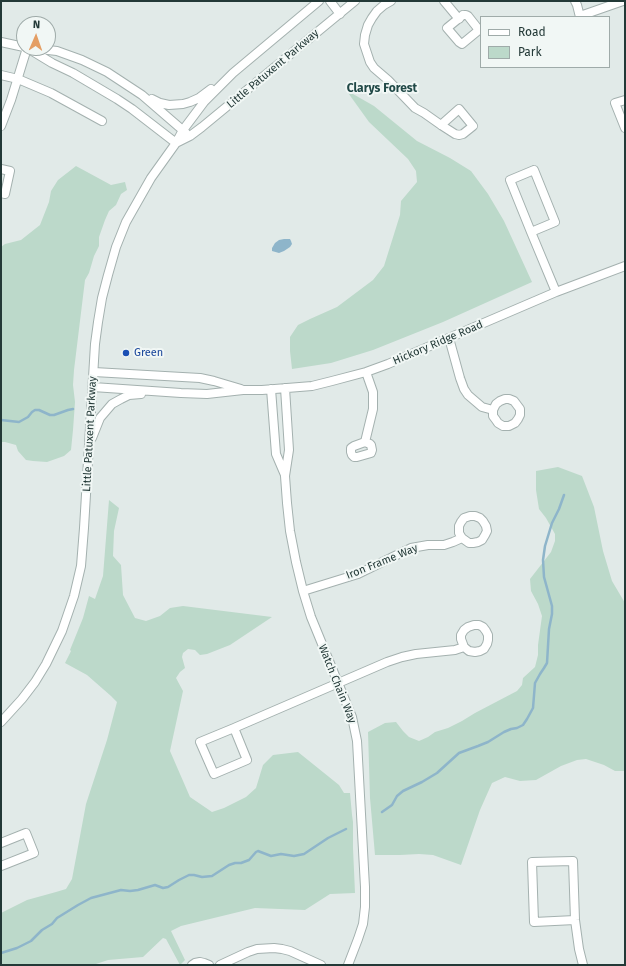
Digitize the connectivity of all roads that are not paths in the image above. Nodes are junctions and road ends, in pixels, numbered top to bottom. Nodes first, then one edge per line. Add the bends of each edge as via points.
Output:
1 (319, 1) edge
2 (330, 1) edge
3 (355, 1) edge
4 (391, 1) edge
5 (444, 1) edge
6 (574, 1) edge
7 (622, 1) edge
8 (340, 14) junction
9 (580, 16) edge
10 (583, 16) edge
11 (459, 18) dead end
12 (1, 42) edge
13 (16, 45) edge
14 (56, 51) edge
15 (25, 56) edge
16 (42, 56) edge
17 (233, 73) junction
18 (1, 75) edge
19 (18, 79) junction
20 (142, 95) junction
21 (625, 100) edge
22 (102, 121) dead end
23 (441, 125) dead end
24 (1, 126) edge
25 (625, 128) edge
26 (183, 130) junction
27 (190, 136) junction
28 (176, 143) junction
29 (1, 169) edge
30 (1, 193) edge
31 (531, 232) junction
32 (625, 266) edge
33 (556, 292) junction
34 (449, 338) junction
35 (94, 372) junction
36 (366, 372) junction
37 (93, 387) junction
38 (285, 388) junction
39 (271, 389) junction
40 (243, 390) junction
41 (160, 392) junction
42 (493, 410) dead end
43 (90, 442) junction
44 (365, 442) dead end
45 (285, 476) junction
46 (462, 538) dead end
47 (302, 591) junction
48 (464, 647) dead end
49 (338, 683) junction
50 (1, 722) edge
51 (234, 728) junction
52 (1, 843) edge
53 (1, 866) edge
54 (575, 920) junction
55 (192, 965) edge
56 (209, 965) edge
57 (220, 965) edge
58 (321, 965) edge
59 (348, 965) edge
60 (583, 965) edge

1 - 17 street, Little Patuxent Parkway
2 - 8 street
3 - 8 street, Little Patuxent Parkway
4 - 23 street via 377,11 368,25 364,44 370,62 415,108
5 - 11 street
6 - 9 street
7 - 10 street
8 - 27 street, Little Patuxent Parkway
12 - 13 street
14 - 20 street via 107,72
15 - 19 street
16 - 28 street via 117,99
17 - 20 street via 199,98 183,104 169,105
17 - 26 street, Little Patuxent Parkway via 204,102
18 - 19 street
19 - 22 street via 51,93
19 - 24 street
20 - 26 street
21 - 25 street via 615,103
26 - 27 street
26 - 28 street, Little Patuxent Parkway
27 - 28 street, Little Patuxent Parkway
28 - 35 street, Little Patuxent Parkway via 151,178 126,222 116,247 101,304
29 - 30 street via 10,172 5,194
31 - 31 street via 555,222 534,170 510,180
31 - 33 street
32 - 33 street, Hickory Ridge Road
33 - 34 street, Hickory Ridge Road
34 - 36 street, Hickory Ridge Road
34 - 42 street via 468,396 482,407
35 - 37 street, Little Patuxent Parkway
35 - 40 street, Hickory Ridge Road via 200,378
36 - 38 street, Hickory Ridge Road via 312,386
36 - 44 street via 374,400
37 - 41 street, Hickory Ridge Road
37 - 43 street, Little Patuxent Parkway
38 - 39 street, Hickory Ridge Road
38 - 45 street, Watch Chain Way via 289,450
39 - 40 street, Hickory Ridge Road
39 - 45 street, Watch Chain Way via 276,454
40 - 41 street, Hickory Ridge Road via 207,394
41 - 43 street via 129,395 112,404 100,418
43 - 50 street, Little Patuxent Parkway via 81,566 69,614 42,670
45 - 47 street, Watch Chain Way via 290,531
46 - 47 street, Iron Frame Way via 444,545 412,548 358,574
47 - 49 street, Watch Chain Way
48 - 49 street via 402,657
49 - 51 street
49 - 59 street, Watch Chain Way via 352,717 357,740 365,887 363,924
51 - 51 street via 248,760 214,774 200,742
52 - 53 street via 26,833 34,852
54 - 54 street via 573,861 532,862 534,922
54 - 60 street
55 - 56 street via 200,962
57 - 58 street via 248,952 282,948

